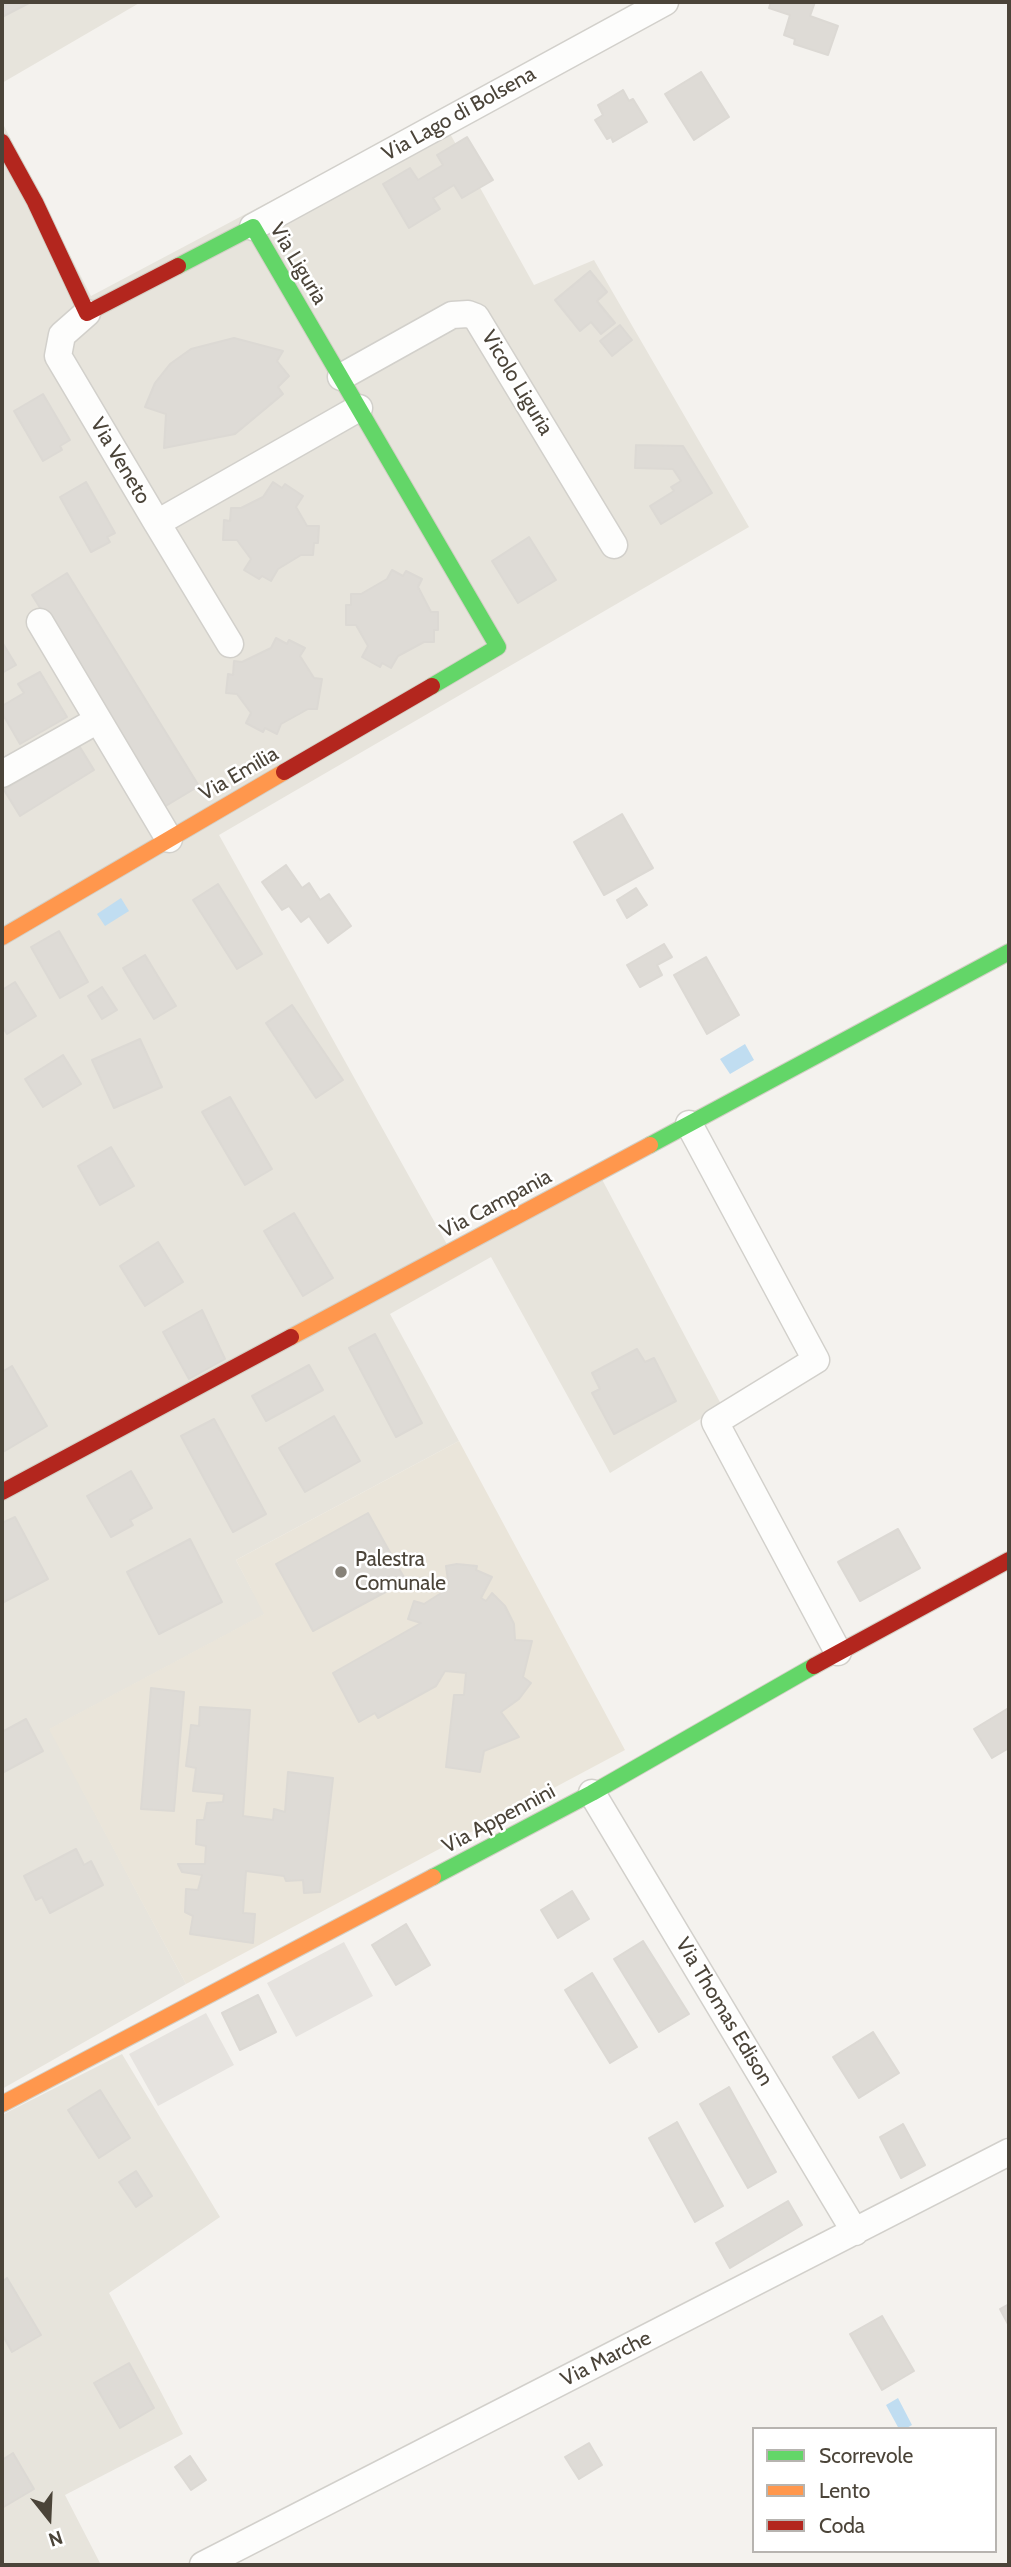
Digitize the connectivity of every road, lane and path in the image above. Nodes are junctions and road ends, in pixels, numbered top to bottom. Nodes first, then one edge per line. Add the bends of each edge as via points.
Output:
1 (665, 2) edge
2 (2, 142) edge
3 (254, 227) junction
4 (87, 313) junction
5 (341, 377) junction
6 (359, 408) junction
7 (157, 523) junction
8 (614, 545) dead end
9 (40, 622) dead end
10 (230, 644) dead end
11 (498, 647) joint
12 (98, 720) junction
13 (2, 774) edge
14 (169, 839) junction
15 (2, 937) edge
16 (1009, 952) edge
17 (689, 1124) junction
18 (2, 1492) edge
19 (1009, 1560) edge
20 (838, 1652) junction
21 (592, 1793) junction
22 (2, 2104) edge
23 (1009, 2152) edge
24 (855, 2232) junction
25 (203, 2565) edge

1 - 3 street, Via Lago di Bolsena
2 - 4 street
3 - 4 street, Via Liguria
3 - 5 street, Via Liguria
4 - 7 street, Via Veneto via 62,335 58,356
5 - 6 street, Via Liguria
5 - 8 street, Vicolo Liguria via 452,315 476,317
6 - 7 street, Via Veneto
6 - 11 street, Via Liguria
7 - 10 street
9 - 12 street
11 - 14 street, Via Emilia
12 - 13 street
12 - 14 street
14 - 15 street, Via Emilia
16 - 17 street, Via Campania
17 - 18 street, Via Campania
17 - 20 street via 816,1360 715,1422
19 - 20 street, Via Appennini
20 - 21 street, Via Appennini
21 - 22 street, Via Appennini
21 - 24 street, Via Thomas Edison
23 - 24 street, Via Marche
24 - 25 street, Via Marche

